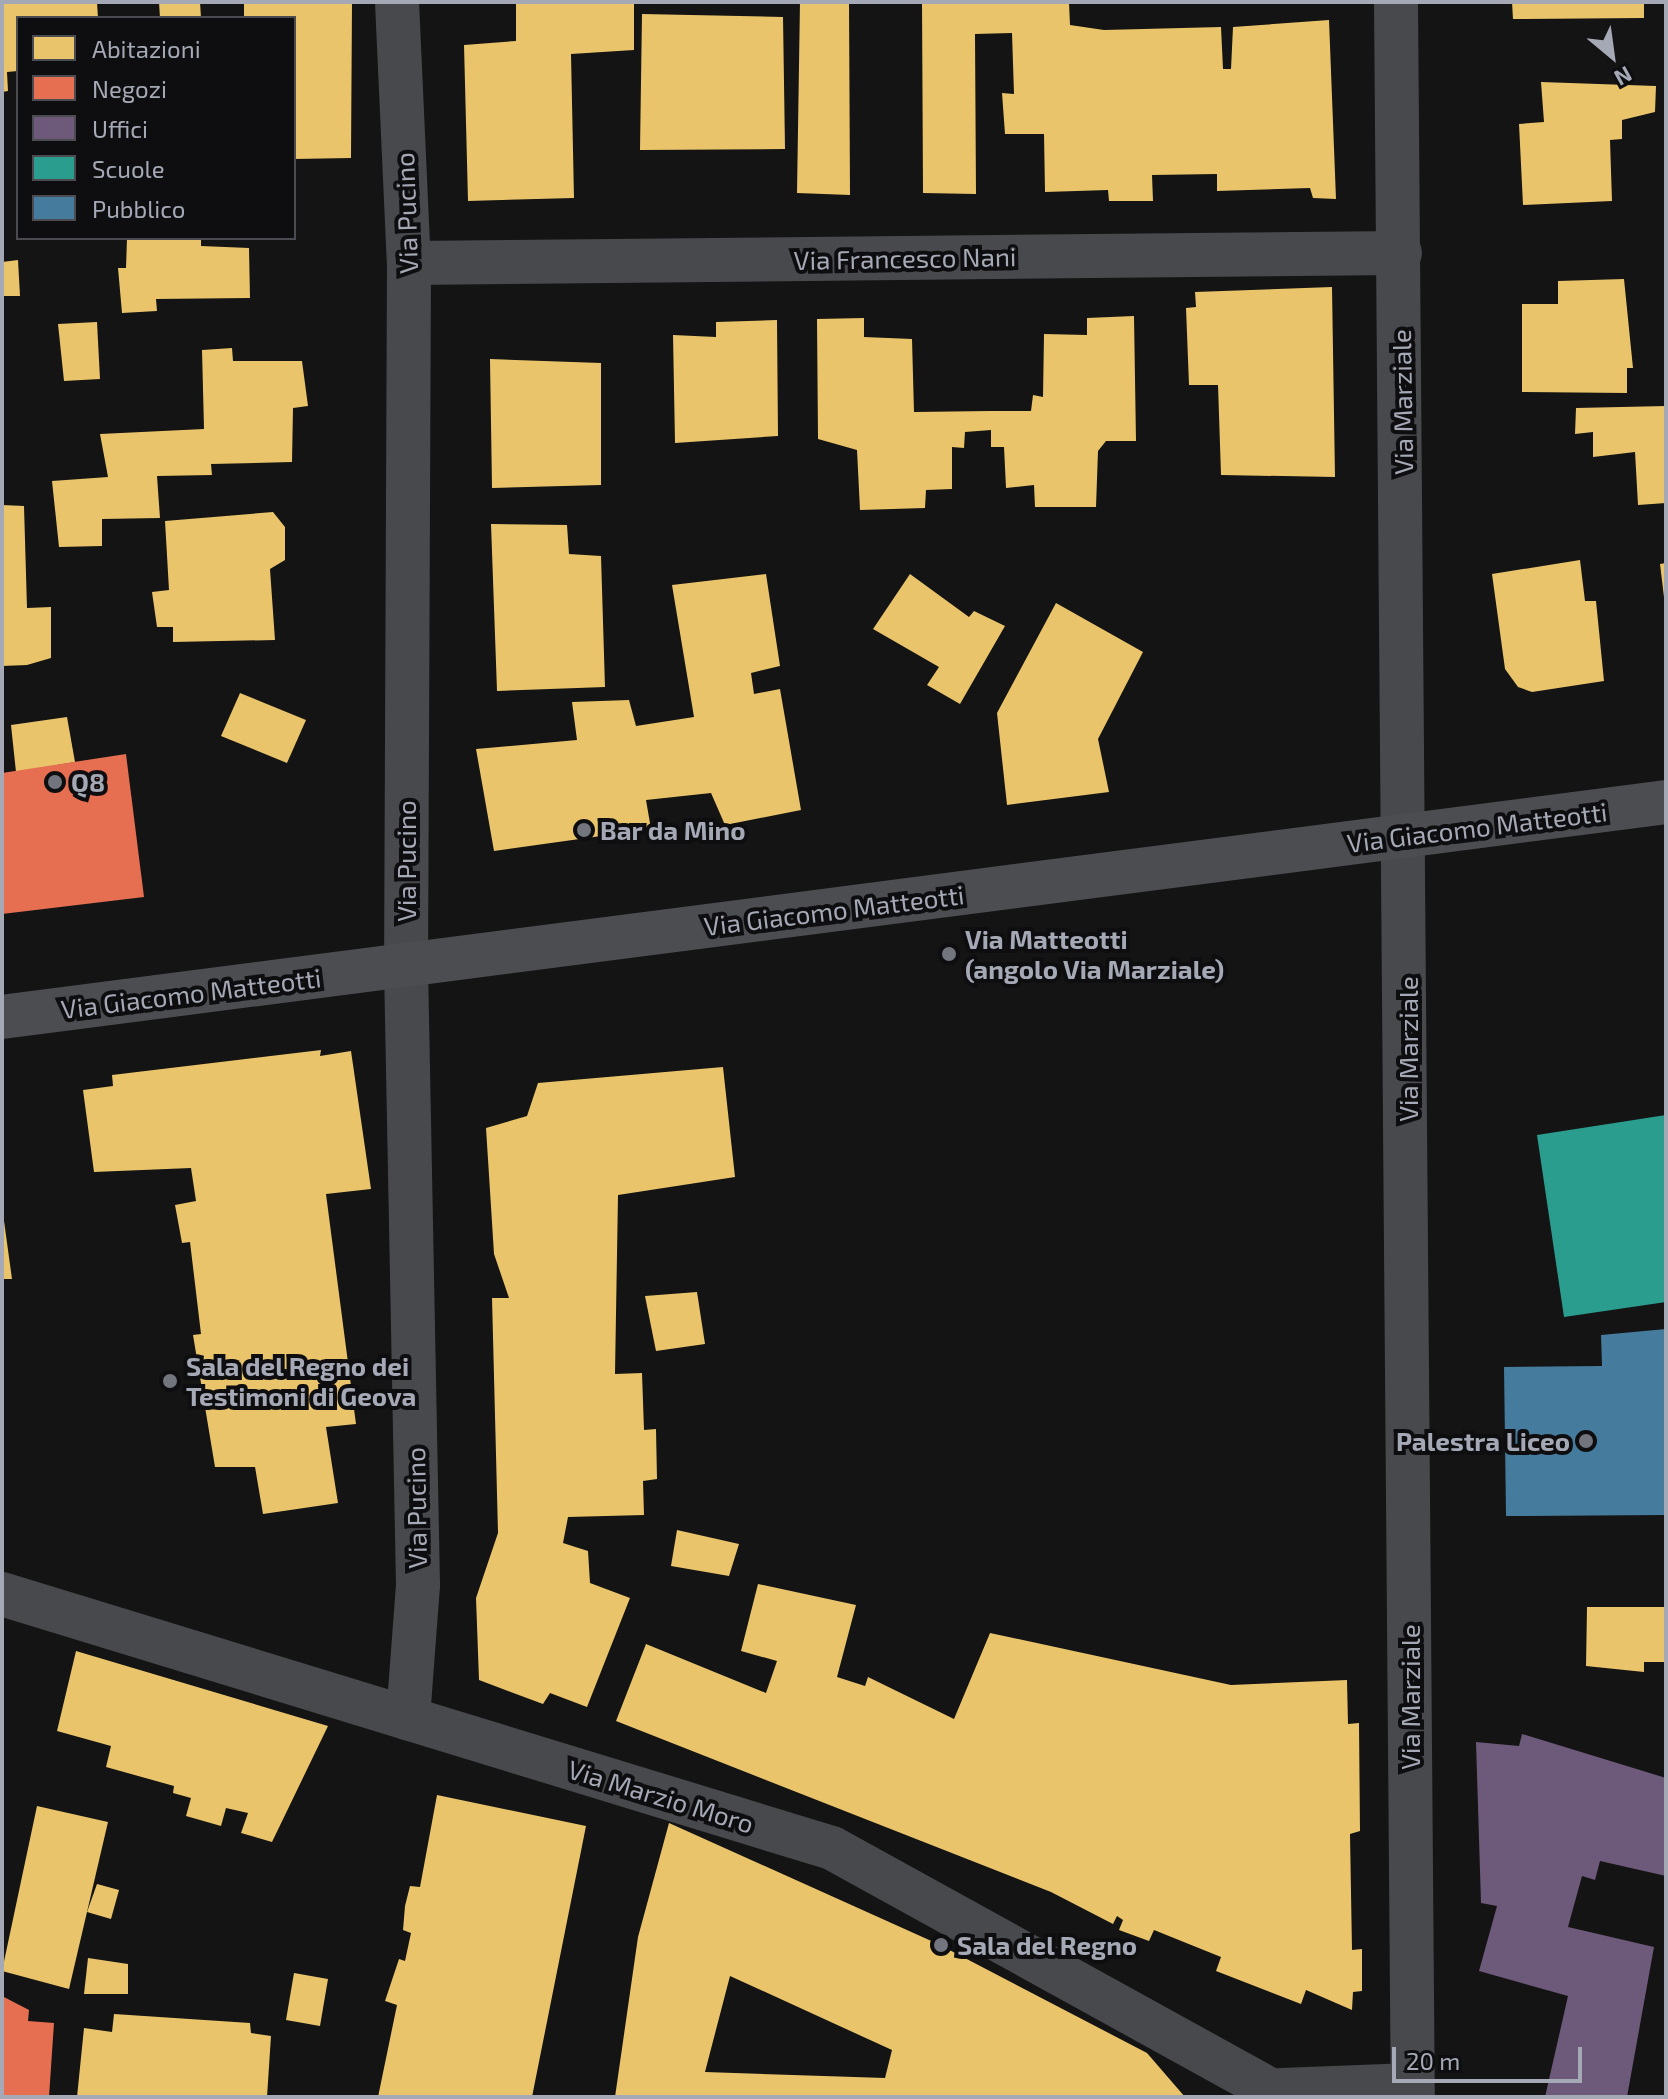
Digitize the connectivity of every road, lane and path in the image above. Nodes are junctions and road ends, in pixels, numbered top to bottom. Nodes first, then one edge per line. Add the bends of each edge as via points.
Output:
1 (397, 2) edge
2 (1396, 2) edge
3 (1400, 253) junction
4 (409, 263) junction
5 (1666, 802) edge
6 (1406, 836) junction
7 (406, 966) junction
8 (2, 1017) edge
9 (2, 1594) edge
10 (408, 1719) junction
11 (1413, 2091) edge
12 (1282, 2093) edge

1 - 4 street, Via Pucino
2 - 3 street, Via Marziale
3 - 4 street, Via Francesco Nani
3 - 6 street, Via Marziale
4 - 7 street, Via Pucino
5 - 6 main road, Via Giacomo Matteotti
6 - 7 main road, Via Giacomo Matteotti
6 - 11 street, Via Marziale
7 - 8 main road, Via Giacomo Matteotti
7 - 10 street, Via Pucino via 418,1585
9 - 10 street, Via Marzio Moro
10 - 12 street, Via Marzio Moro via 832,1848
11 - 12 street, Via Marzio Moro

